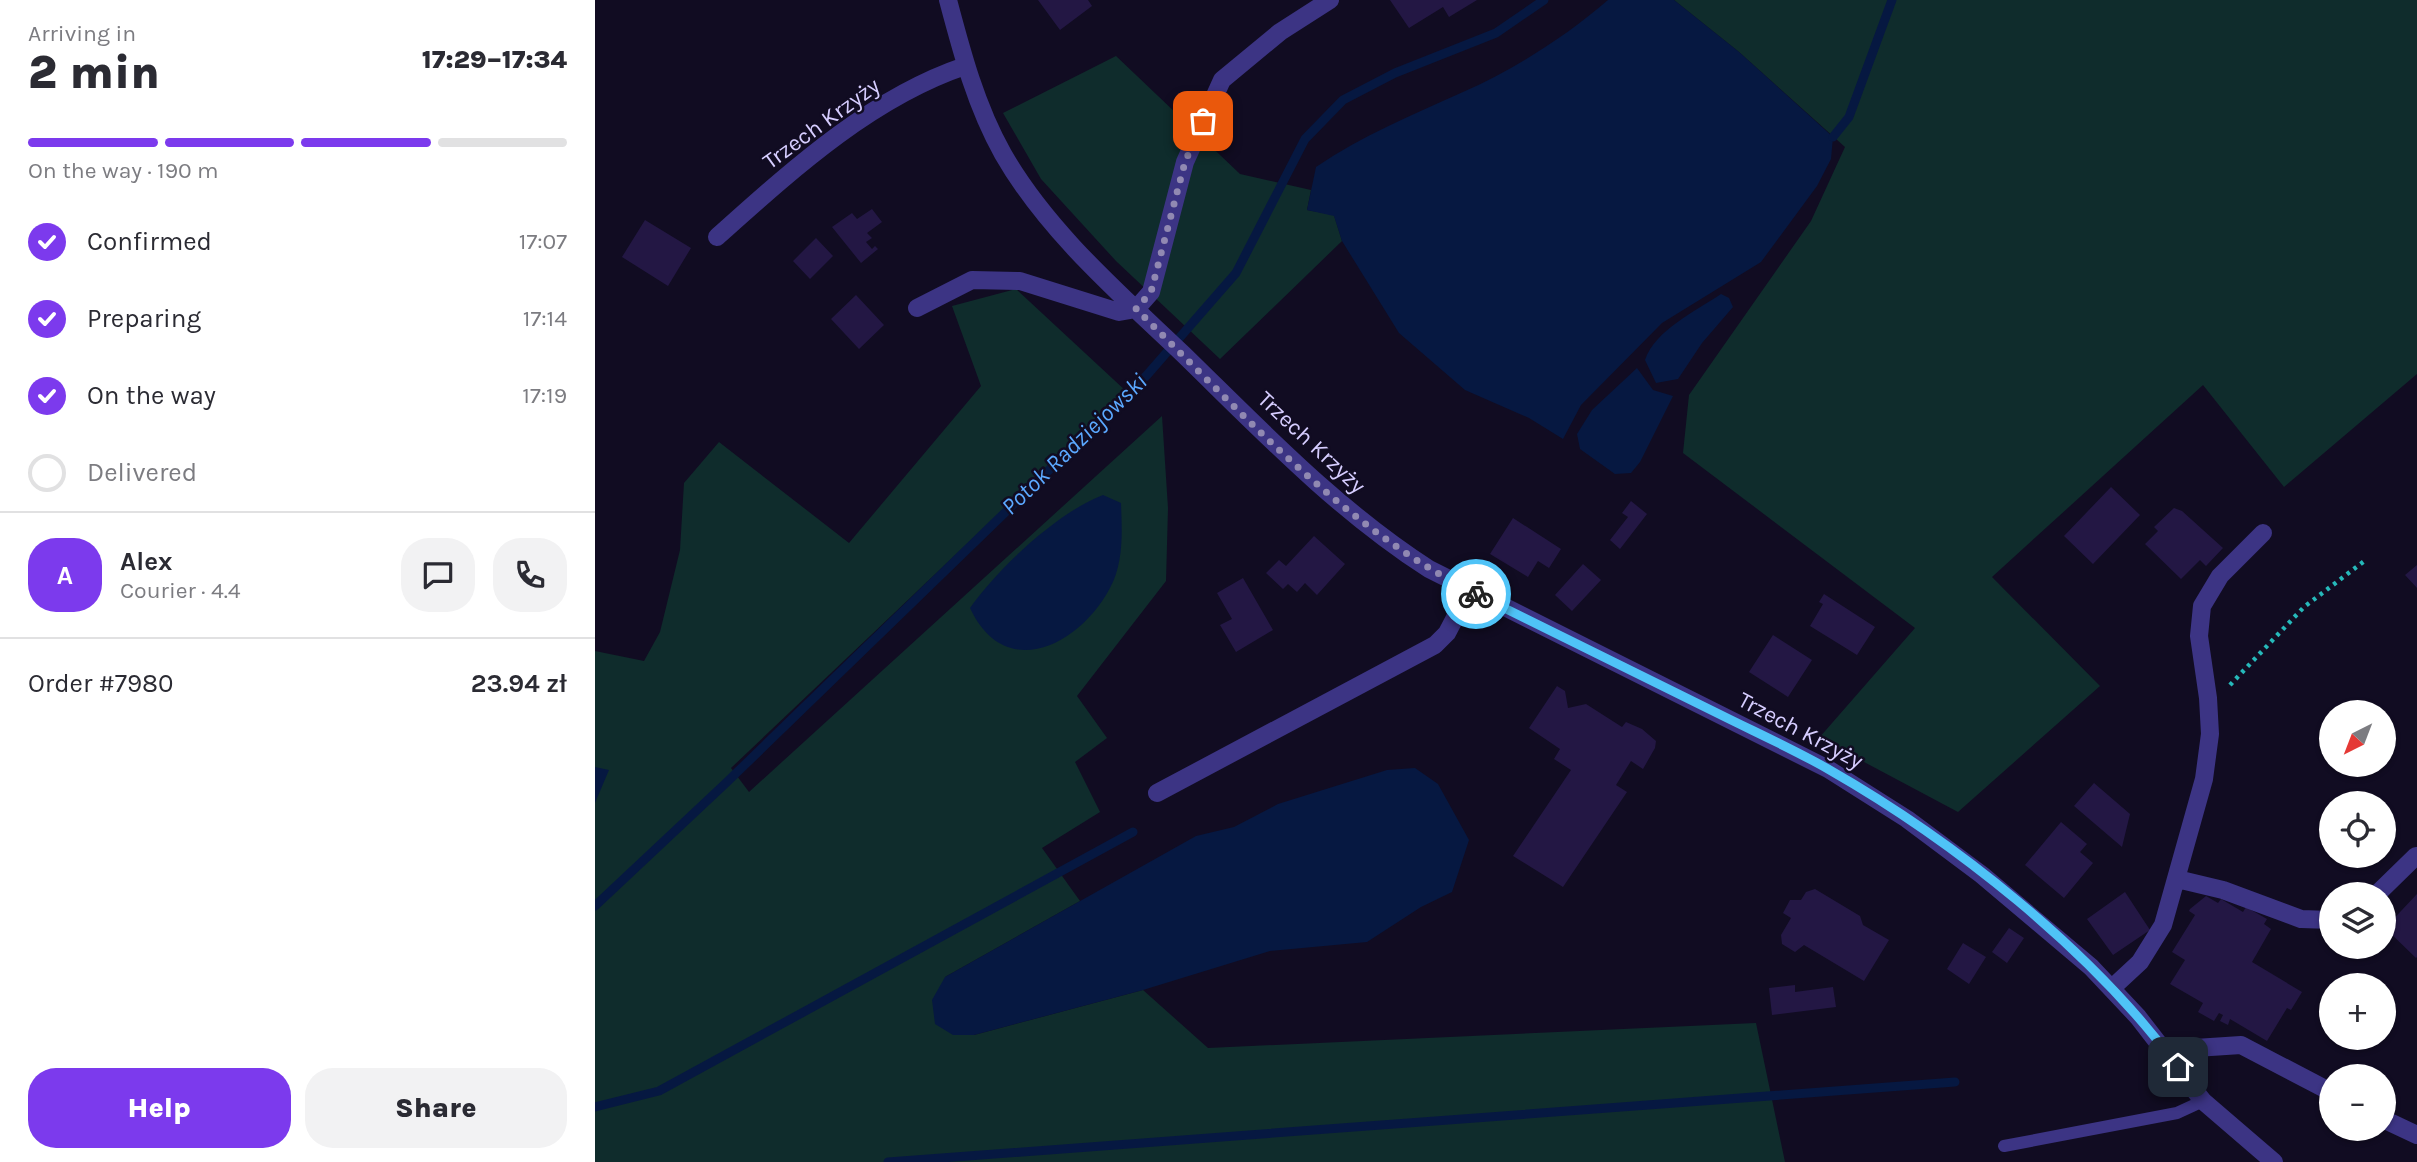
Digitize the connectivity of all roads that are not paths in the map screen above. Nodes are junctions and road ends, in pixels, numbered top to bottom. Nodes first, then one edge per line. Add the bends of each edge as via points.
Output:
1 (949, 0) edge
2 (1330, 0) edge
3 (965, 66) junction
4 (717, 237) dead end
5 (917, 308) dead end
6 (1136, 309) junction
7 (2263, 533) dead end
8 (1469, 590) junction
9 (1157, 793) dead end
10 (2416, 856) edge
11 (2177, 878) junction
12 (2389, 882) edge
13 (2319, 920) edge
14 (2112, 988) junction
15 (2165, 1050) junction
16 (2319, 1086) edge
17 (2203, 1101) junction
18 (2396, 1125) edge
19 (2417, 1135) edge
20 (2004, 1146) dead end
21 (2274, 1162) edge

1 - 3 street, Trzech Krzyży
2 - 6 street via 1280,32 1222,80 1185,162 1151,292
3 - 4 street, Trzech Krzyży via 889,102 821,148
3 - 6 street, Trzech Krzyży via 988,126 1024,187
5 - 6 street via 972,280 1020,281 1119,312
6 - 8 street, Trzech Krzyży via 1317,484 1390,544
7 - 11 street via 2220,576 2202,606 2199,636 2208,698 2208,759
8 - 9 street via 1447,634 1435,645
8 - 14 street, Trzech Krzyży via 1828,769 1907,819 1982,875
10 - 12 street
11 - 13 street via 2301,919
11 - 14 street via 2156,940
14 - 15 street, Trzech Krzyży
15 - 16 street via 2242,1045
15 - 17 street, Trzech Krzyży
17 - 20 lane via 2177,1113
17 - 21 street, Trzech Krzyży
18 - 19 street

